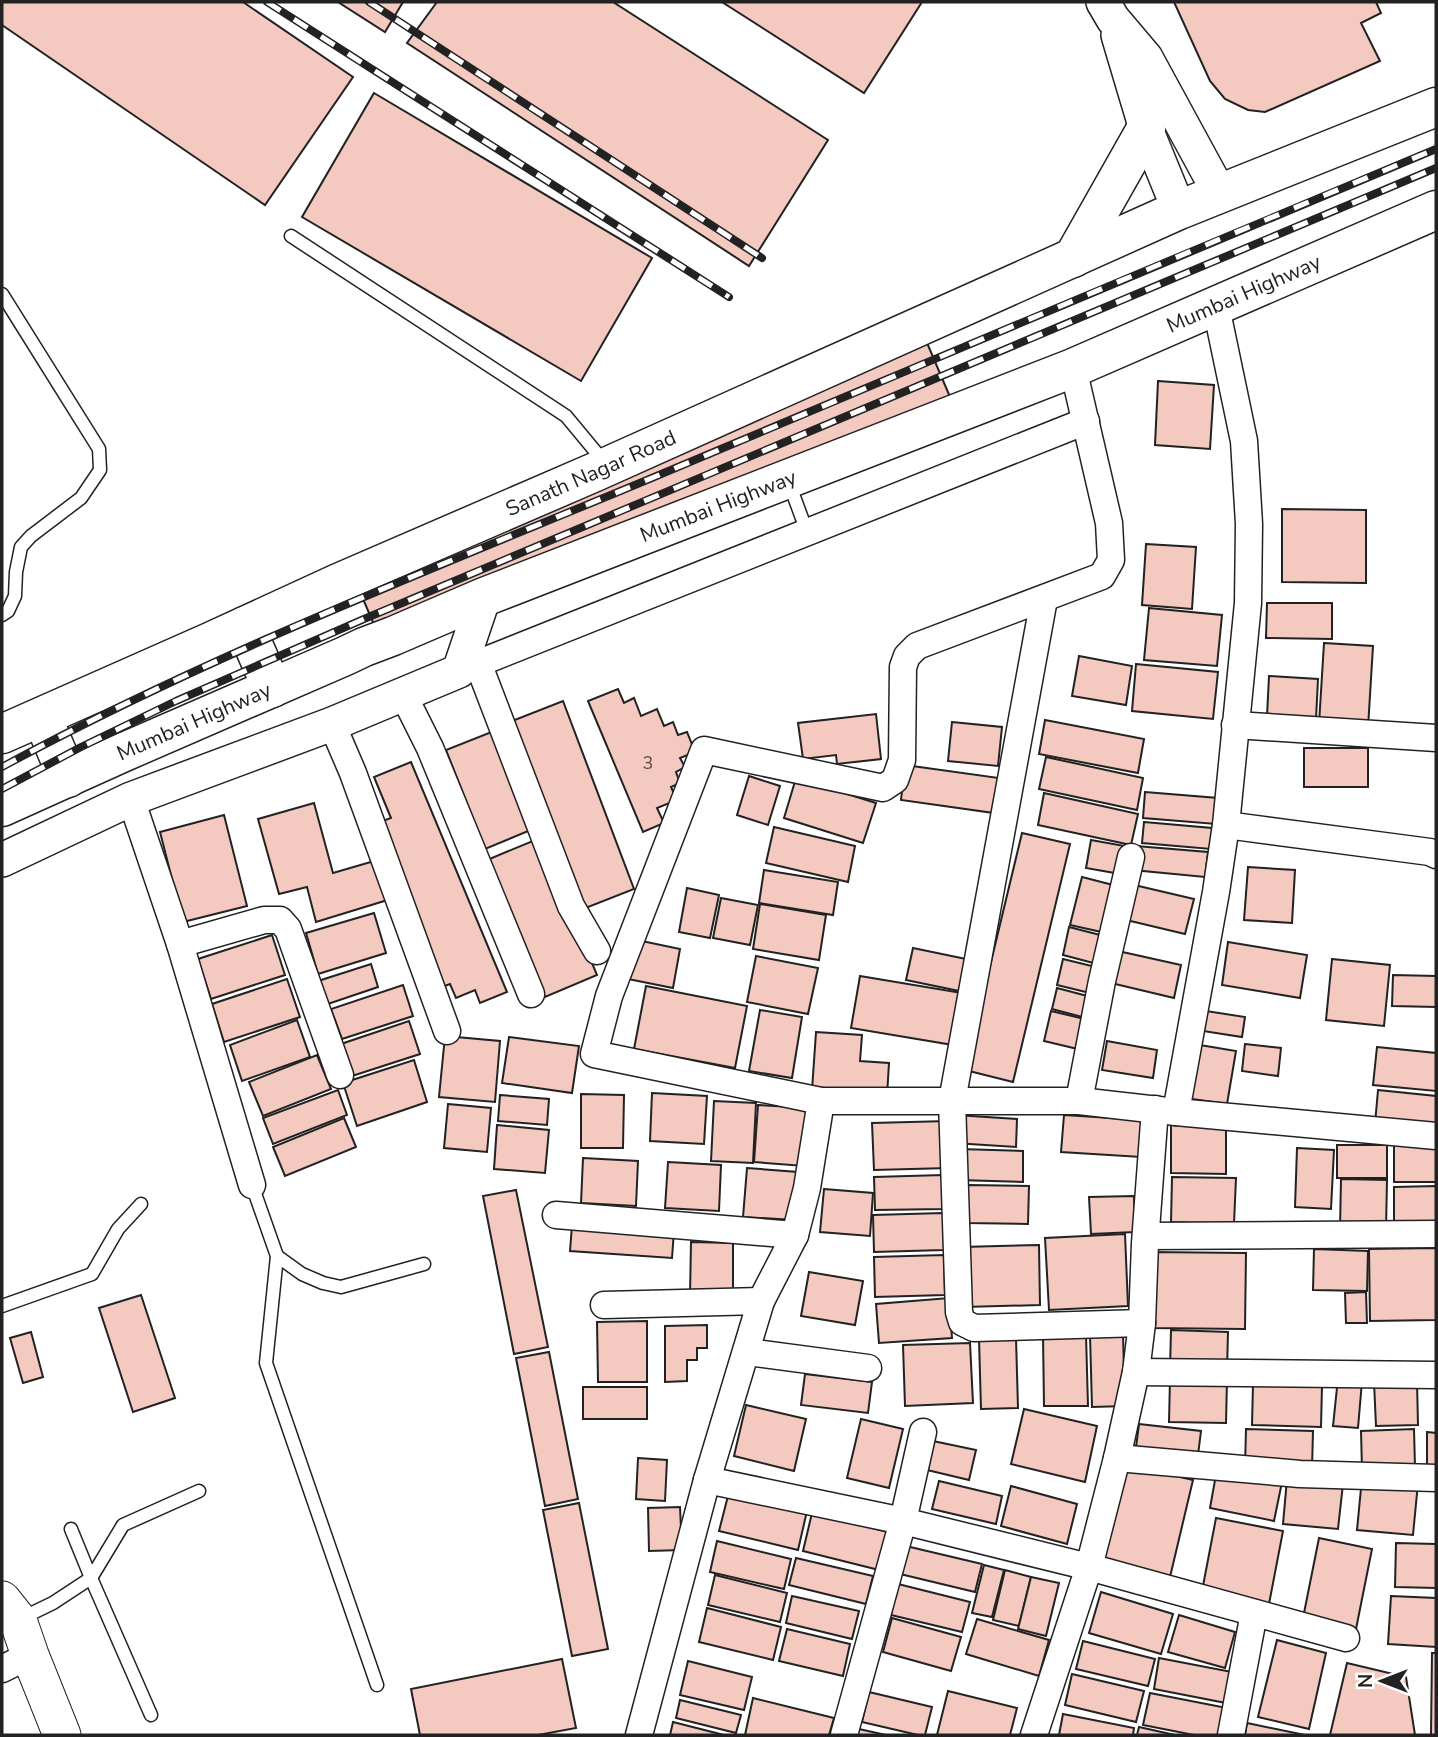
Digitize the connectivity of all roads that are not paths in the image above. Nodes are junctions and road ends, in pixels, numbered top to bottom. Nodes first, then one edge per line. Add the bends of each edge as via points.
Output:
1 (1108, 10) edge
2 (1436, 107) edge
3 (1146, 129) junction
4 (1220, 194) junction
5 (1436, 210) edge
6 (1179, 211) junction
7 (291, 236) dead end
8 (1073, 258) junction
9 (2, 294) edge
10 (1216, 307) junction
11 (1073, 368) junction
12 (1086, 421) junction
13 (607, 466) junction
14 (788, 479) junction
15 (807, 532) junction
16 (484, 597) junction
17 (1044, 599) junction
18 (2, 615) edge
19 (245, 626) junction
20 (468, 667) junction
21 (272, 688) junction
22 (403, 694) junction
23 (42, 716) junction
24 (332, 724) junction
25 (1235, 725) junction
26 (2, 734) edge
27 (1436, 738) edge
28 (68, 778) junction
29 (131, 799) junction
30 (2, 807) edge
31 (1226, 825) junction
32 (1436, 855) edge
33 (1131, 857) dead end
34 (2, 860) edge
35 (180, 944) junction
36 (597, 950) dead end
37 (531, 994) dead end
38 (447, 1031) dead end
39 (340, 1075) dead end
40 (821, 1101) junction
41 (952, 1101) junction
42 (1079, 1101) junction
43 (1165, 1111) junction
44 (1436, 1136) edge
45 (252, 1185) joint
46 (141, 1204) dead end
47 (556, 1215) dead end
48 (1436, 1234) edge
49 (795, 1235) junction
50 (1146, 1236) junction
51 (277, 1256) junction
52 (424, 1264) dead end
53 (761, 1301) junction
54 (604, 1305) dead end
55 (2, 1306) edge
56 (1142, 1323) junction
57 (747, 1352) junction
58 (868, 1368) dead end
59 (1136, 1372) junction
60 (1436, 1375) edge
61 (923, 1432) dead end
62 (1117, 1458) junction
63 (1436, 1478) edge
64 (707, 1480) junction
65 (199, 1491) dead end
66 (902, 1521) junction
67 (71, 1529) dead end
68 (1089, 1567) junction
69 (90, 1578) junction
70 (1254, 1613) junction
71 (7, 1615) edge
72 (1346, 1638) dead end
73 (16, 1662) edge
74 (377, 1685) dead end
75 (151, 1715) dead end
76 (62, 1735) edge
77 (639, 1735) edge
78 (844, 1735) edge
79 (1034, 1735) edge
80 (1231, 1735) edge

1 - 3 street
1 - 4 street via 1146,58
2 - 4 highway
3 - 6 street
3 - 8 highway
4 - 6 highway
5 - 10 highway, Mumbai Highway
6 - 8 highway, Sanath Nagar Road
7 - 13 lane via 566,416
8 - 13 highway, Sanath Nagar Road
9 - 18 lane via 99,449 100,470 81,498 22,547 15,596
10 - 11 highway, Mumbai Highway
10 - 25 street via 1244,441 1249,524 1248,603
11 - 12 street
11 - 14 highway, Mumbai Highway
12 - 15 street
12 - 17 street via 1109,523 1111,560 1102,576
13 - 19 highway, Sanath Nagar Road
14 - 15 lane
14 - 16 highway, Mumbai Highway
15 - 20 street
16 - 20 street
16 - 21 highway, Mumbai Highway
17 - 40 street via 917,646 907,656 902,667 902,760 895,780 883,788 704,750 609,996 594,1054
17 - 41 street
19 - 21 highway
19 - 23 highway, Sanath Nagar Road
20 - 22 street
20 - 36 street via 571,906
21 - 28 highway, Mumbai Highway
22 - 24 street
22 - 37 street via 430,748
23 - 26 highway, Sanath Nagar Road
23 - 28 highway
24 - 29 street
24 - 38 street
25 - 27 street
25 - 31 street
28 - 30 highway, Mumbai Highway
29 - 34 street
29 - 35 street
31 - 32 street
31 - 43 street via 1216,892
33 - 42 street
35 - 39 street via 264,920 280,920 288,929
35 - 45 street
40 - 41 street
40 - 49 street
41 - 42 street
41 - 56 street via 958,1312 962,1322 974,1328
42 - 43 street
43 - 44 street
43 - 50 street
45 - 51 lane
46 - 55 lane via 118,1229 92,1274
47 - 49 street
48 - 50 street
49 - 53 street
50 - 56 street
51 - 52 lane via 302,1274 341,1287
51 - 74 lane via 266,1363
53 - 54 street
53 - 57 street
56 - 59 street
57 - 58 street
57 - 64 street
59 - 60 street
59 - 62 street
61 - 66 street
62 - 63 street via 1300,1474
62 - 68 street
64 - 66 street
64 - 77 street
65 - 69 lane via 123,1525
66 - 68 street
66 - 78 street
67 - 69 lane
68 - 70 street
68 - 79 street
69 - 71 lane via 53,1603
69 - 75 lane
70 - 72 street
70 - 80 street
71 - 73 main road
73 - 76 main road

